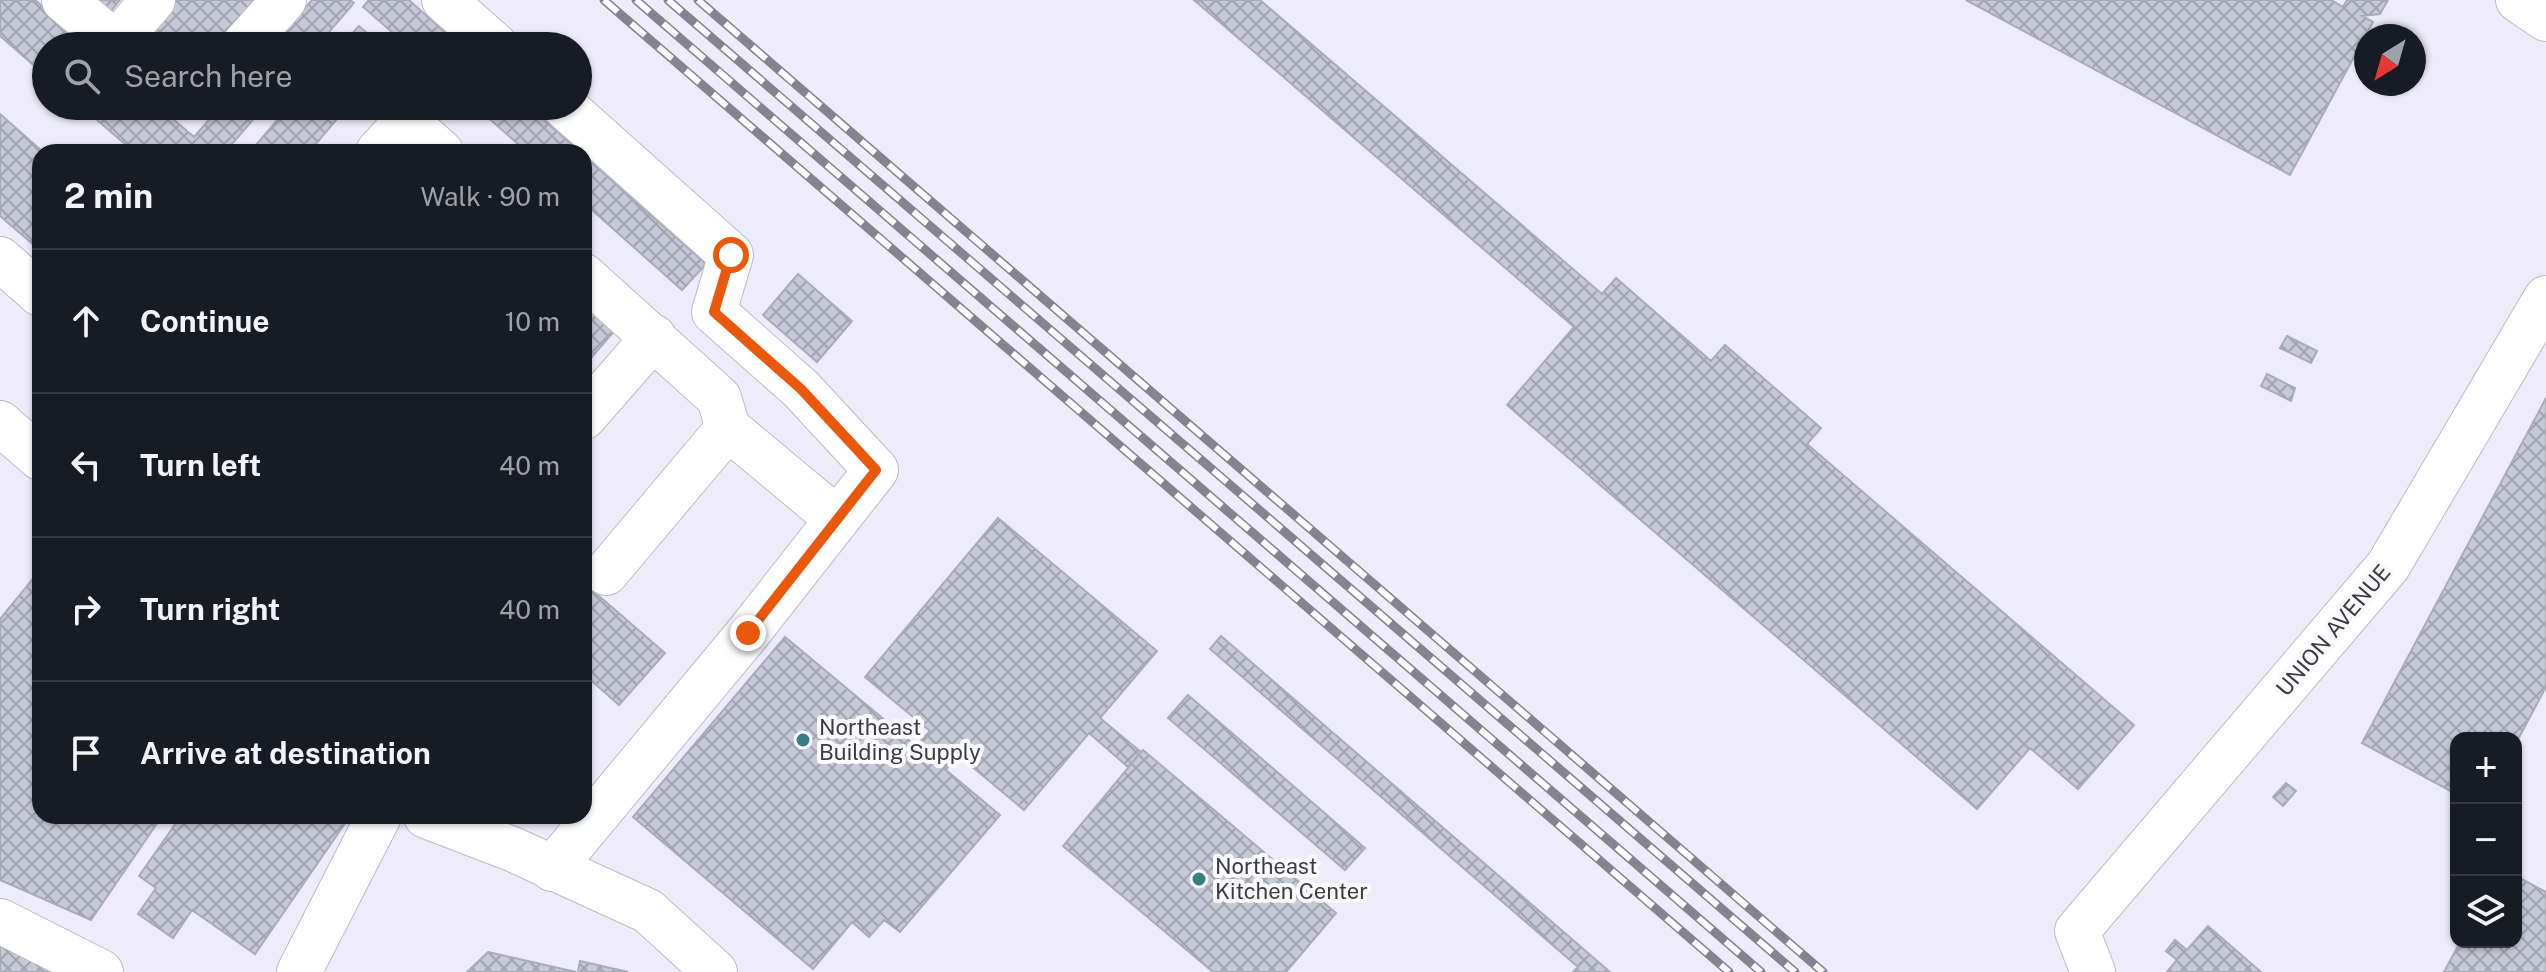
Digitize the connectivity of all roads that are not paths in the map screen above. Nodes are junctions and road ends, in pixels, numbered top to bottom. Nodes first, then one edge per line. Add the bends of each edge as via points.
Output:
1 (64, 0) edge
2 (153, 0) edge
3 (284, 0) edge
4 (444, 0) edge
5 (2518, 0) edge
6 (2546, 19) edge
7 (103, 32) edge
8 (127, 32) edge
9 (255, 32) edge
10 (480, 32) edge
11 (580, 120) edge
12 (385, 144) edge
13 (432, 144) edge
14 (0, 259) edge
15 (592, 283) edge
16 (32, 287) edge
17 (2546, 298) edge
18 (654, 337) junction
19 (592, 408) edge
20 (0, 423) edge
21 (728, 428) junction
22 (32, 451) edge
23 (837, 519) junction
24 (606, 573) dead end
25 (592, 820) edge
26 (375, 824) edge
27 (447, 824) edge
28 (589, 824) edge
29 (552, 869) junction
30 (0, 921) edge
31 (101, 972) edge
32 (299, 972) edge
33 (715, 972) edge
34 (2093, 972) edge

1 - 7 street
2 - 8 street
3 - 9 street
4 - 10 street
5 - 6 street
11 - 23 street via 731,255 714,312 801,389 876,470
12 - 13 street via 406,121
14 - 16 street
15 - 18 street
17 - 34 street, UNION AVENUE via 2388,566 2077,931
18 - 19 street
18 - 21 street via 719,398
20 - 22 street
21 - 23 street
21 - 24 street
23 - 25 street
26 - 32 street
27 - 29 street
28 - 29 street
29 - 33 street via 648,911
30 - 31 street

